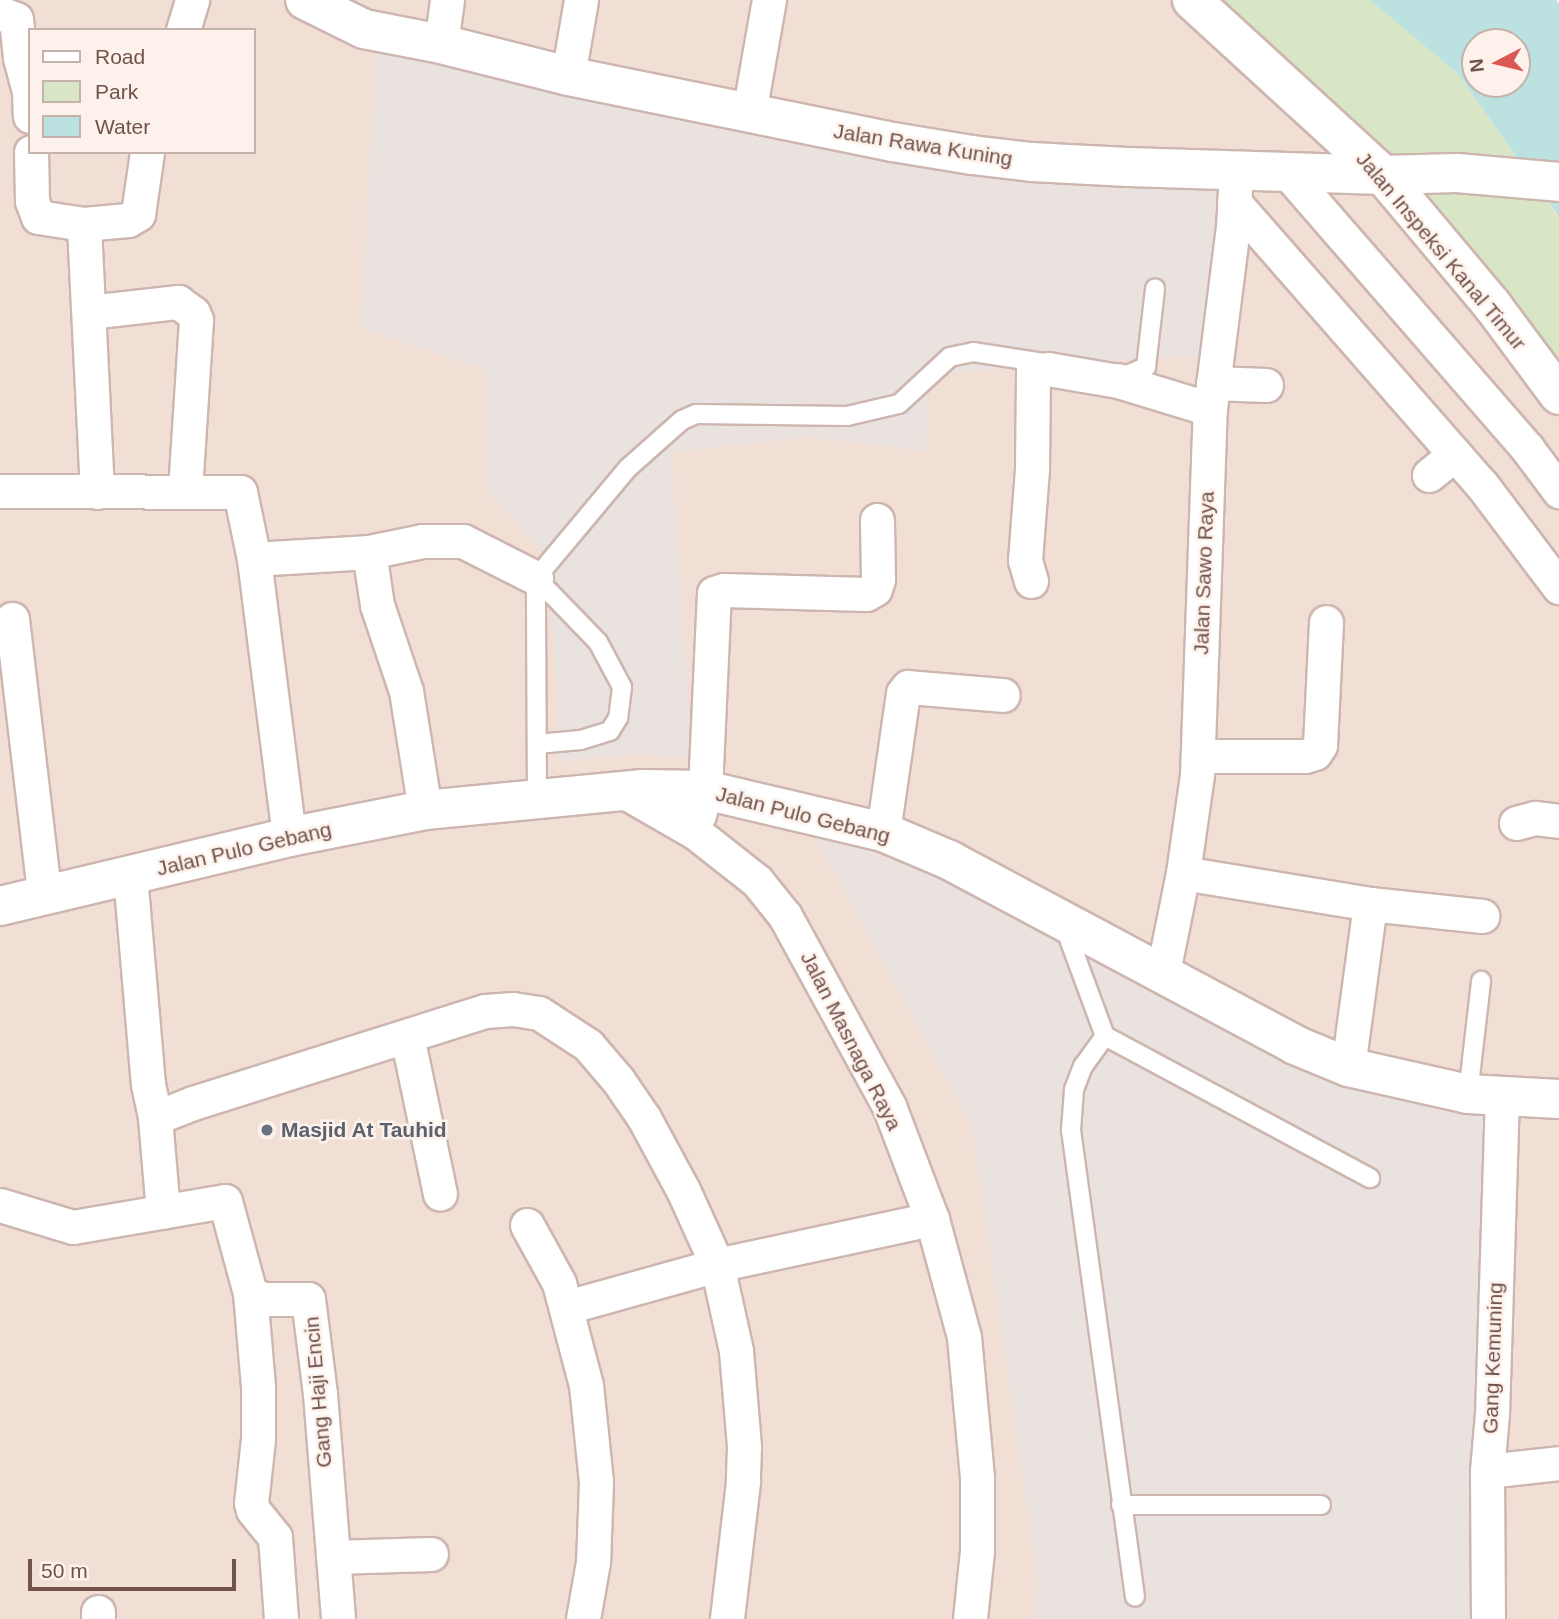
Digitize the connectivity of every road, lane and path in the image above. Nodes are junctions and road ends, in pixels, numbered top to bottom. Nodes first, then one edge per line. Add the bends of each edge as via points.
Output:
1 (192, 0) edge
2 (305, 0) edge
3 (447, 0) edge
4 (581, 0) edge
5 (769, 0) edge
6 (1192, 0) edge
7 (0, 13) edge
8 (184, 28) edge
9 (441, 44) junction
10 (568, 76) junction
11 (28, 87) edge
12 (748, 113) junction
13 (31, 154) edge
14 (147, 154) edge
15 (1287, 172) junction
16 (1383, 174) junction
17 (1559, 182) edge
18 (1235, 187) junction
19 (84, 224) junction
20 (1155, 289) dead end
21 (89, 312) junction
22 (1266, 385) dead end
23 (1559, 395) edge
24 (1211, 396) junction
25 (1455, 454) junction
26 (1429, 475) dead end
27 (0, 491) edge
28 (1559, 491) edge
29 (97, 492) junction
30 (185, 492) junction
31 (877, 520) dead end
32 (369, 552) junction
33 (254, 559) junction
34 (536, 578) junction
35 (1031, 581) dead end
36 (1559, 587) edge
37 (12, 619) dead end
38 (1326, 622) dead end
39 (1003, 695) dead end
40 (537, 744) junction
41 (1198, 756) junction
42 (705, 790) junction
43 (623, 791) junction
44 (537, 799) junction
45 (425, 810) junction
46 (1559, 821) edge
47 (1516, 823) dead end
48 (883, 832) junction
49 (696, 833) junction
50 (289, 837) junction
51 (1183, 873) junction
52 (130, 874) junction
53 (44, 894) junction
54 (1370, 904) junction
55 (0, 906) edge
56 (1482, 916) dead end
57 (1063, 923) junction
58 (1163, 972) junction
59 (1481, 981) dead end
60 (407, 1036) junction
61 (1105, 1036) junction
62 (1348, 1067) junction
63 (1485, 1095) junction
64 (1559, 1098) edge
65 (155, 1118) junction
66 (1370, 1178) dead end
67 (440, 1194) dead end
68 (0, 1205) edge
69 (163, 1212) junction
70 (932, 1219) junction
71 (527, 1224) dead end
72 (717, 1265) junction
73 (250, 1293) junction
74 (567, 1307) junction
75 (1559, 1463) edge
76 (1487, 1471) junction
77 (1121, 1505) junction
78 (1321, 1505) dead end
79 (431, 1553) dead end
80 (333, 1557) junction
81 (1135, 1597) dead end
82 (281, 1619) edge
83 (338, 1619) edge
84 (583, 1619) edge
85 (727, 1619) edge
86 (970, 1619) edge
87 (1488, 1619) edge

1 - 8 street
2 - 9 street, Jalan Rawa Kuning via 363,29
3 - 9 street
4 - 10 street
5 - 12 street
6 - 16 street, Jalan Inspeksi Kanal Timur
7 - 11 street via 16,19
9 - 10 street, Jalan Rawa Kuning
10 - 12 street, Jalan Rawa Kuning
12 - 18 street, Jalan Rawa Kuning via 972,155
13 - 19 street via 32,201 38,217
14 - 19 street via 138,214 128,220
15 - 16 street, Jalan Rawa Kuning
15 - 18 street, Jalan Rawa Kuning
15 - 28 street via 1527,448
16 - 17 street, Jalan Rawa Kuning via 1457,173
16 - 23 street, Jalan Inspeksi Kanal Timur via 1492,305
18 - 24 street, Jalan Sawo Raya
18 - 25 street
19 - 21 street
20 - 34 lane via 1146,367 1139,372 1127,375 973,352 950,358 899,404 847,416 696,414 682,420 628,468
21 - 29 street
21 - 30 street via 178,302 193,313
22 - 24 street
24 - 35 street via 1048,369 1033,372 1025,560
24 - 41 street, Jalan Sawo Raya
25 - 26 street
25 - 36 street
27 - 29 street
29 - 30 street
30 - 33 street via 240,492
31 - 42 street via 878,579 875,589 866,594 713,593
32 - 33 street
32 - 34 street via 422,541 463,541
32 - 45 street via 377,605 406,691
33 - 50 street
34 - 40 lane
34 - 40 lane via 598,642 622,687 618,718 610,731 580,740
37 - 53 street
38 - 41 street via 1320,745 1315,753
39 - 48 street via 908,687 903,693
40 - 44 lane
41 - 51 street, Jalan Sawo Raya
42 - 43 street, Jalan Pulo Gebang
42 - 48 street, Jalan Pulo Gebang
42 - 49 street
43 - 44 street, Jalan Pulo Gebang
43 - 49 street, Jalan Masnaga Raya
44 - 45 street, Jalan Pulo Gebang
45 - 50 street, Jalan Pulo Gebang
46 - 47 street via 1535,818
48 - 57 street, Jalan Pulo Gebang via 949,860
49 - 70 street, Jalan Masnaga Raya via 757,881 785,916 890,1106
50 - 52 street, Jalan Pulo Gebang
51 - 54 street
51 - 58 street, Jalan Sawo Raya
52 - 53 street, Jalan Pulo Gebang
52 - 65 street
53 - 55 street, Jalan Pulo Gebang
54 - 56 street
54 - 62 street
57 - 58 street, Jalan Pulo Gebang
57 - 61 lane
58 - 62 street, Jalan Pulo Gebang via 1295,1045
59 - 63 lane
60 - 65 street
60 - 67 street
60 - 72 street via 494,1010 539,1013 565,1027 588,1045 644,1118
61 - 66 lane
61 - 77 lane via 1083,1066 1074,1090 1071,1130
62 - 63 street, Jalan Pulo Gebang
63 - 64 street, Jalan Pulo Gebang
63 - 76 street, Gang Kemuning via 1492,1414
65 - 69 street
68 - 69 street via 73,1227
69 - 73 street via 225,1201
70 - 72 street
70 - 86 street, Jalan Masnaga Raya via 964,1337 971,1397 977,1551
71 - 74 street via 548,1259
72 - 74 street
72 - 85 street via 736,1352 744,1447
73 - 80 street, Gang Haji Encin via 263,1299 308,1299 310,1305
73 - 82 street via 258,1387 251,1503 275,1537
74 - 84 street via 586,1385 596,1482 593,1562
75 - 76 street
76 - 87 street, Gang Kemuning
77 - 78 lane
77 - 81 lane
79 - 80 street
80 - 83 street, Gang Haji Encin

